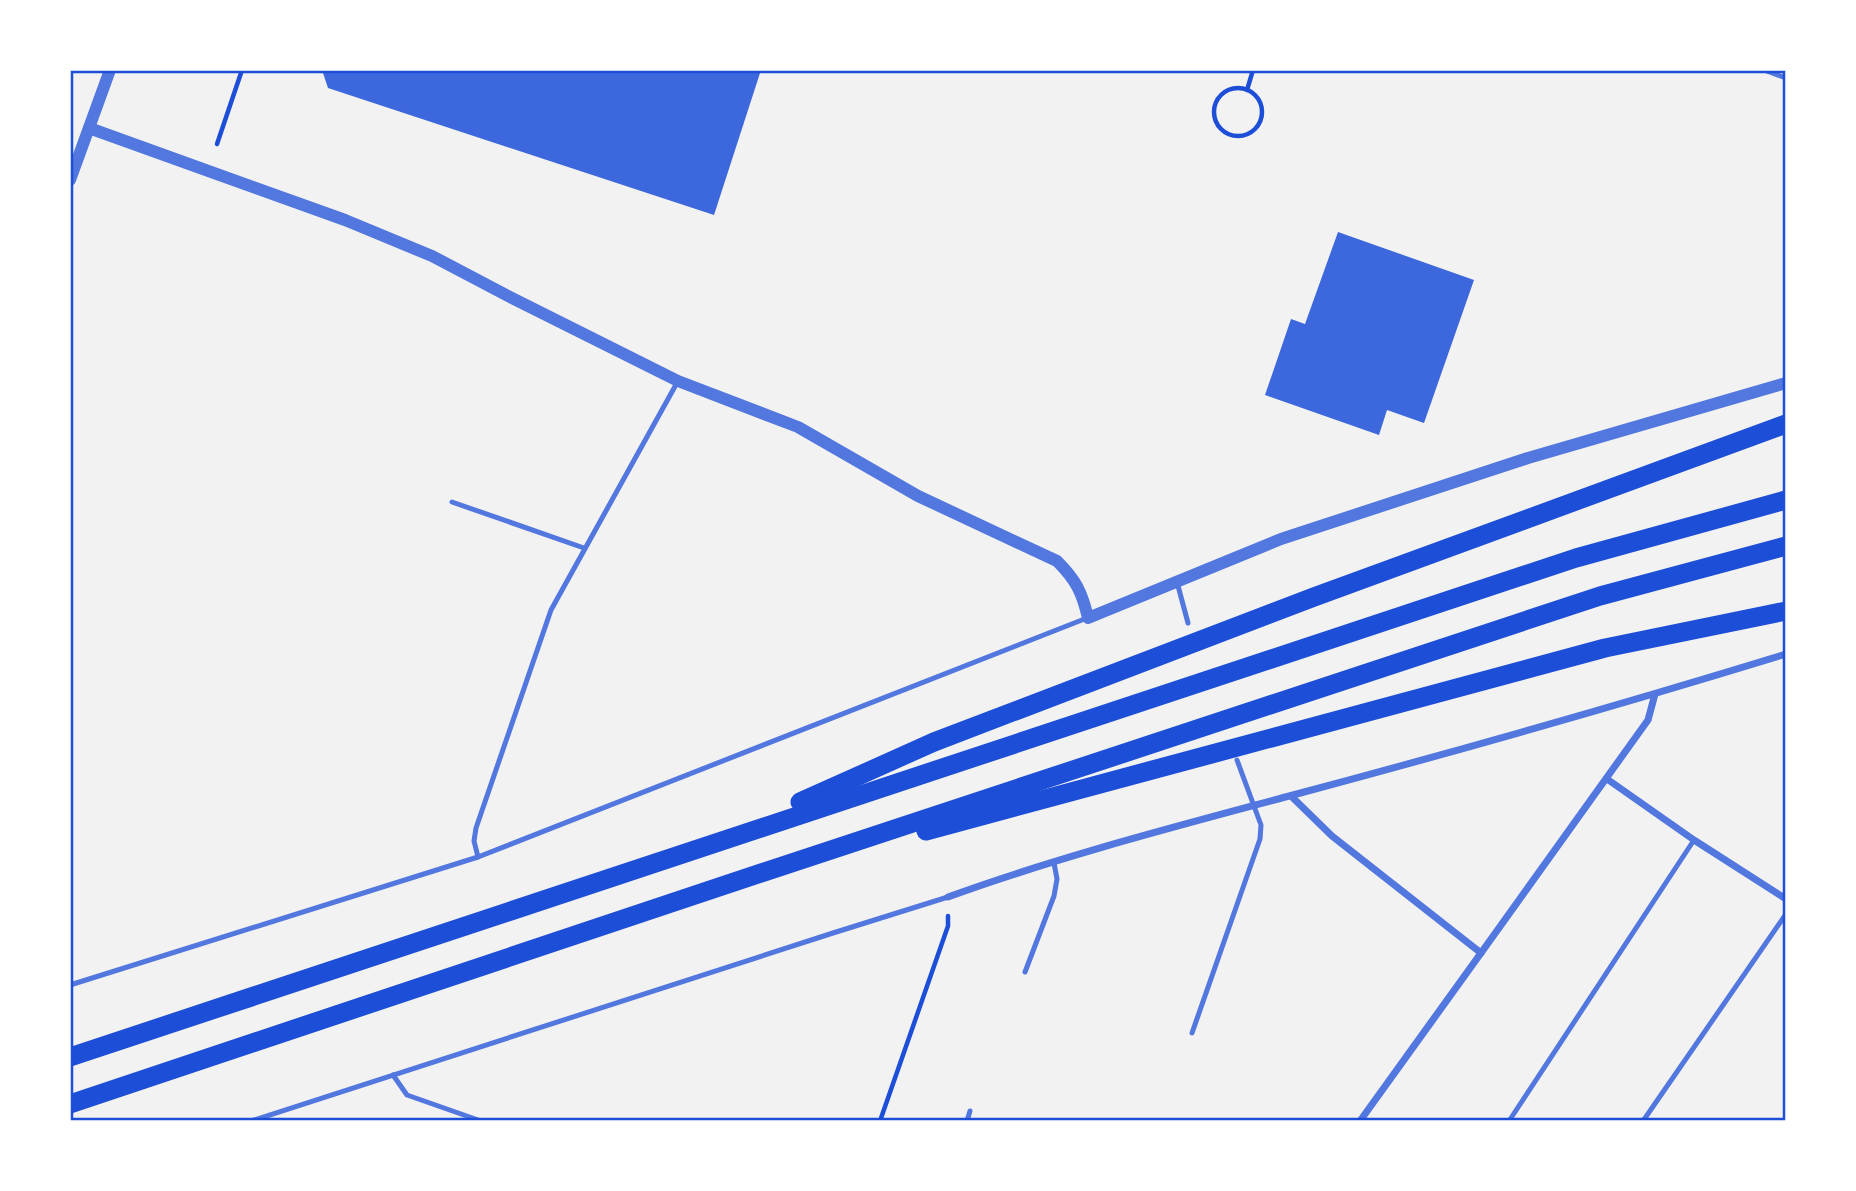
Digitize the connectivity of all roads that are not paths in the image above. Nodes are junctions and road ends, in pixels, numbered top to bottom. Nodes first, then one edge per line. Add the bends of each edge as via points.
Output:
1 (110, 70) edge
2 (1764, 70) edge
3 (1786, 78) edge
4 (89, 128) junction
5 (70, 180) edge
6 (678, 381) junction
7 (1786, 383) edge
8 (1786, 424) edge
9 (1786, 500) edge
10 (452, 502) dead end
11 (1786, 546) edge
12 (584, 548) junction
13 (1177, 582) junction
14 (1786, 611) edge
15 (1088, 618) junction
16 (1188, 623) dead end
17 (1786, 654) edge
18 (1655, 694) junction
19 (1237, 760) dead end
20 (1607, 779) junction
21 (1291, 796) junction
22 (1254, 805) junction
23 (1694, 840) junction
24 (706, 844) junction
25 (478, 857) junction
26 (1054, 863) junction
27 (746, 878) junction
28 (948, 897) joint
29 (1786, 899) edge
30 (1786, 914) edge
31 (1481, 953) junction
32 (1025, 972) dead end
33 (70, 985) edge
34 (1192, 1033) dead end
35 (70, 1057) edge
36 (393, 1075) junction
37 (70, 1104) edge
38 (970, 1111) dead end
39 (251, 1121) edge
40 (481, 1121) edge
41 (967, 1121) edge
42 (1360, 1121) edge
43 (1508, 1121) edge
44 (1643, 1121) edge

1 - 4 street
2 - 3 lane
4 - 5 street
4 - 6 street via 408,245
6 - 12 lane
6 - 15 street via 797,427 918,496 1057,561 1082,594
7 - 13 street via 1528,458 1307,530
8 - 24 highway via 934,742
9 - 24 highway via 1576,558
10 - 12 lane
11 - 27 highway via 1600,596
12 - 25 lane via 541,632 476,828
13 - 15 street
13 - 16 lane
14 - 27 highway via 1605,648
15 - 25 lane
17 - 18 street
18 - 20 street via 1648,720
18 - 21 street
19 - 22 lane
20 - 23 street
20 - 31 street
21 - 22 street
21 - 31 street via 1332,836
22 - 26 street
22 - 34 lane via 1260,839
23 - 29 street
23 - 43 lane
24 - 35 highway
25 - 33 lane
26 - 28 street
26 - 32 lane via 1054,896
27 - 37 highway
28 - 36 lane
30 - 44 lane
31 - 42 street
36 - 39 lane
36 - 40 lane via 407,1095
38 - 41 lane

